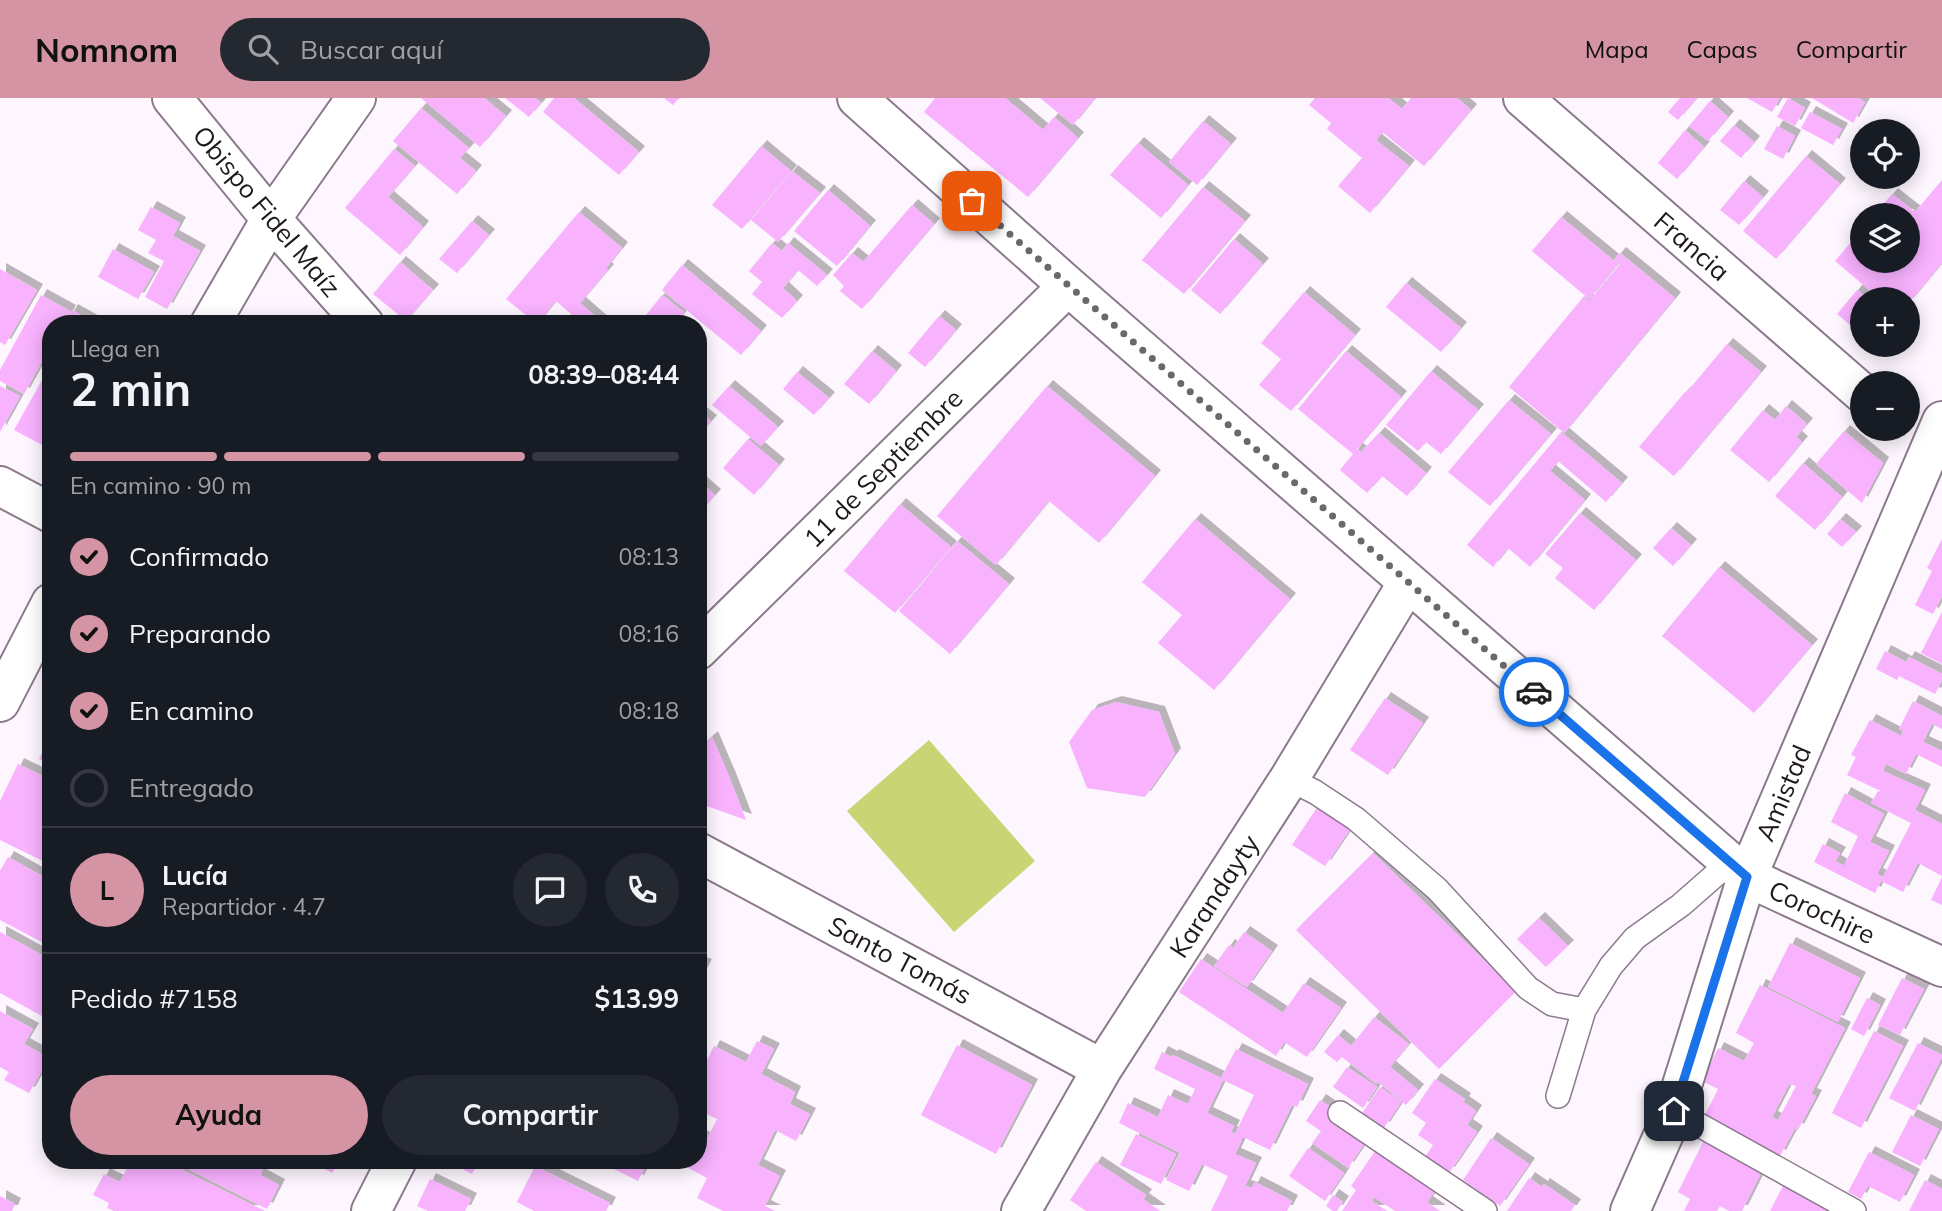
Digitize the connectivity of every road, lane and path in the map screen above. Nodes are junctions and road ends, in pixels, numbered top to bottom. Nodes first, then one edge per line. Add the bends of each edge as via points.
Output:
1 (172, 98) edge
2 (356, 98) edge
3 (857, 98) edge
4 (1522, 98) edge
5 (271, 219) junction
6 (1068, 286) junction
7 (215, 315) edge
8 (356, 315) edge
9 (1850, 383) edge
10 (1925, 434) edge
11 (0, 486) edge
12 (42, 508) edge
13 (1408, 582) junction
14 (42, 620) edge
15 (707, 641) edge
16 (0, 702) edge
17 (1289, 779) junction
18 (707, 857) edge
19 (1738, 870) junction
20 (1942, 967) edge
21 (1584, 1010) junction
22 (1102, 1069) junction
23 (1558, 1097) dead end
24 (1674, 1111) junction
25 (1340, 1113) dead end
26 (392, 1169) edge
27 (371, 1211) edge
28 (1021, 1211) edge
29 (1485, 1211) edge
30 (1630, 1211) edge
31 (1854, 1211) edge

1 - 5 street, Obispo Fidel Maíz
2 - 5 street
3 - 6 street, Corochire
4 - 9 street, Francia
5 - 7 street
5 - 8 street, Obispo Fidel Maíz
6 - 13 street, Corochire
6 - 15 street, 11 de Septiembre
10 - 19 street, Amistad
11 - 12 street
13 - 17 street, Karandayty
13 - 19 street, Corochire
14 - 16 street
17 - 21 lane via 1356,819 1437,889 1528,988 1552,1003
17 - 22 street, Karandayty
18 - 22 street, Santo Tomás
19 - 20 street, Corochire
19 - 21 lane via 1635,938
19 - 24 street, Amistad
21 - 23 lane
22 - 28 street, Karandayty
24 - 30 street, Amistad
24 - 31 lane
25 - 29 lane
26 - 27 street

